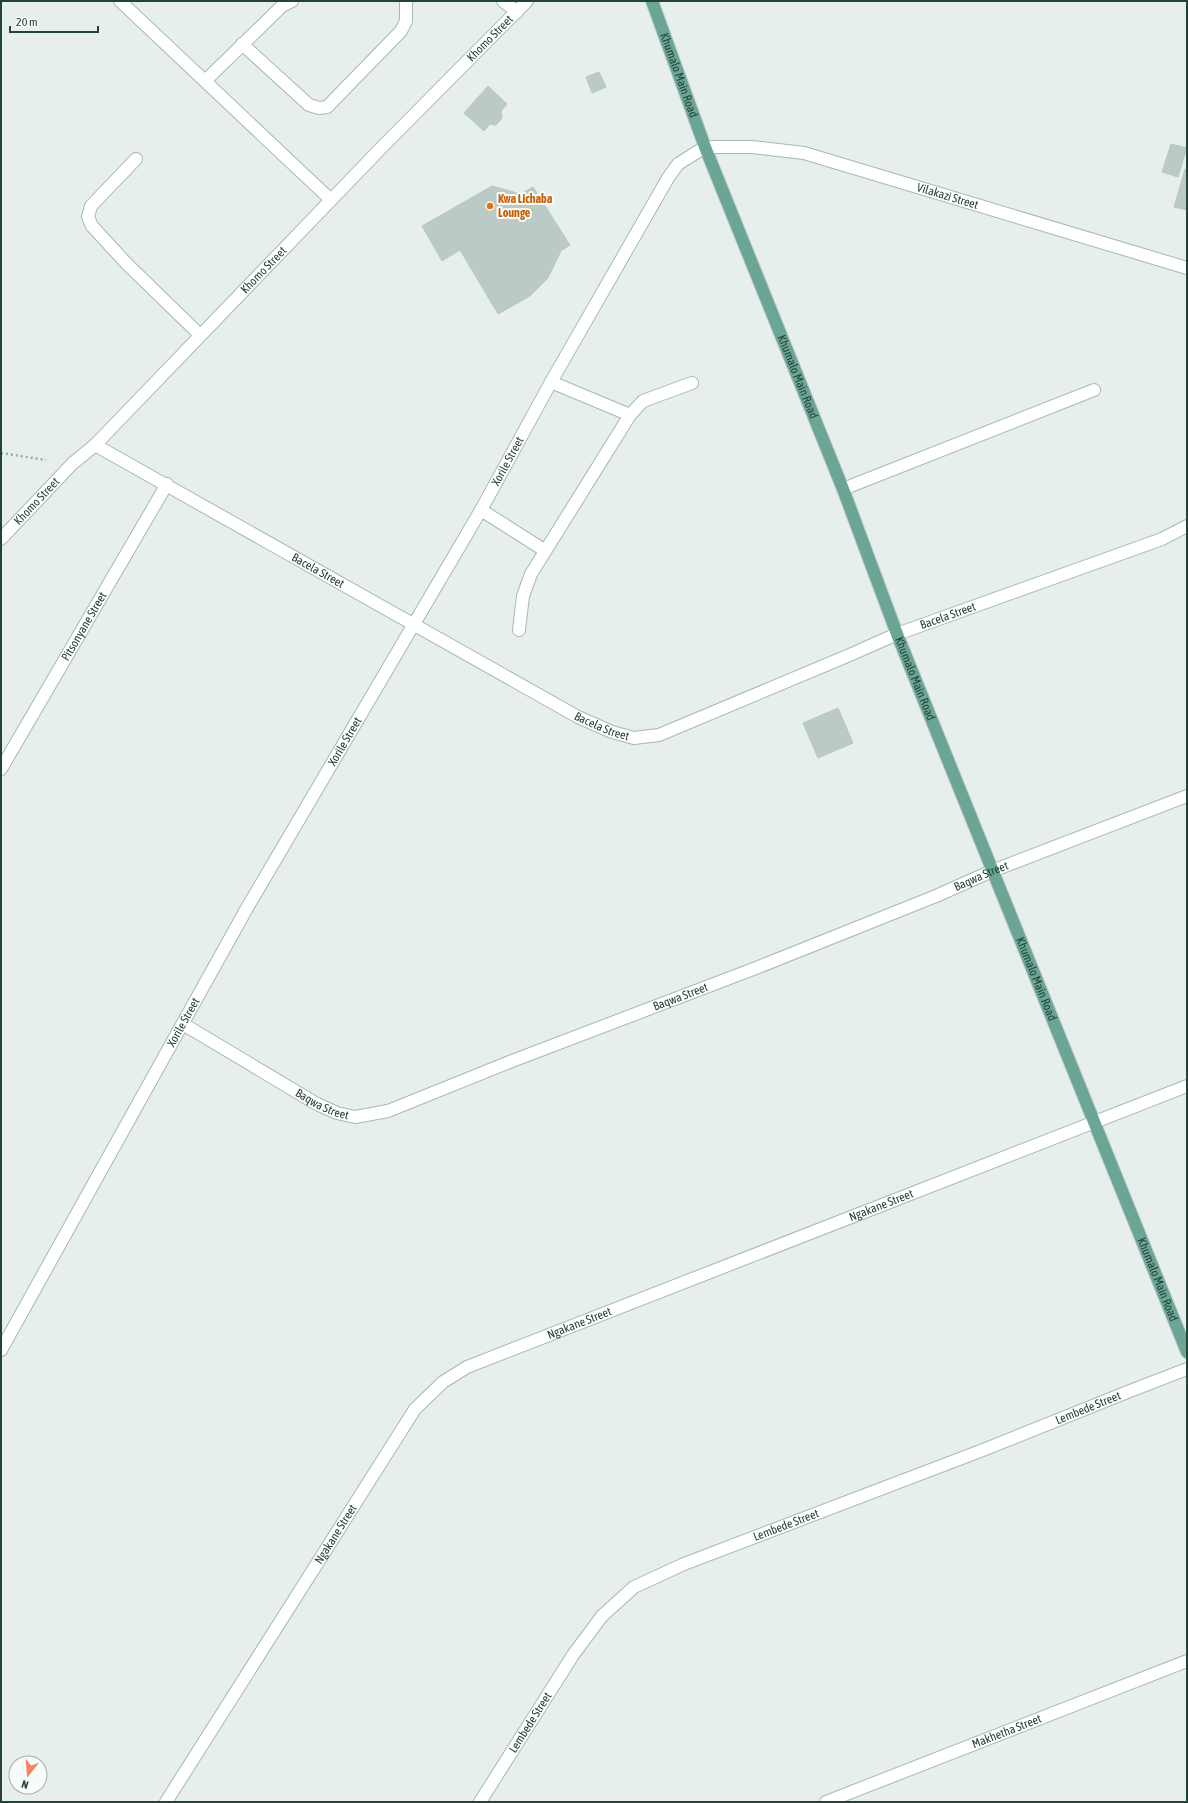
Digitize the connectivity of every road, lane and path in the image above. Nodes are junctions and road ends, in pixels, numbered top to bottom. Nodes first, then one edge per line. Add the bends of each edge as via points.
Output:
1 (120, 1) edge
2 (292, 1) edge
3 (406, 1) edge
4 (503, 1) edge
5 (527, 1) edge
6 (652, 1) edge
7 (517, 12) junction
8 (242, 44) junction
9 (205, 81) junction
10 (704, 147) junction
11 (136, 159) dead end
12 (331, 200) junction
13 (1187, 268) edge
14 (200, 335) junction
15 (551, 382) junction
16 (692, 383) dead end
17 (1094, 390) dead end
18 (630, 414) junction
19 (95, 445) junction
20 (1, 454) edge
21 (72, 464) junction
22 (167, 484) junction
23 (843, 489) junction
24 (481, 510) junction
25 (1187, 526) edge
26 (1, 540) edge
27 (544, 550) junction
28 (414, 624) junction
29 (519, 630) dead end
30 (897, 634) junction
31 (1, 770) edge
32 (1187, 796) edge
33 (992, 871) junction
34 (183, 1024) junction
35 (1187, 1086) edge
36 (1095, 1123) junction
37 (1, 1350) edge
38 (1187, 1352) edge
39 (1187, 1370) edge
40 (1187, 1661) edge
41 (166, 1802) edge
42 (480, 1802) edge
43 (826, 1802) edge

1 - 9 street
2 - 8 street via 282,6
3 - 8 street via 406,21 401,31 327,107 309,105
4 - 7 street
5 - 7 street, Khomo Street
6 - 10 main road, Khumalo Main Road
7 - 12 street, Khomo Street
8 - 9 street
9 - 12 street
10 - 13 street, Vilakazi Street via 752,147 804,153
10 - 15 street, Xorile Street via 678,164 668,178
10 - 23 main road, Khumalo Main Road
11 - 14 street via 91,206 88,217 92,226 126,263
12 - 14 street, Khomo Street
14 - 19 street, Khomo Street
15 - 18 street
15 - 24 street, Xorile Street
16 - 18 street via 643,401
17 - 23 street
18 - 27 street
19 - 21 street, Khomo Street
19 - 22 street, Bacela Street
20 - 21 path
21 - 26 street, Khomo Street
22 - 28 street, Bacela Street
22 - 31 street, Pitsonyane Street
23 - 30 main road, Khumalo Main Road
24 - 27 street
24 - 28 street, Xorile Street
25 - 30 street, Bacela Street via 1162,538
27 - 29 street via 530,574 523,596
28 - 30 street, Bacela Street via 578,717 612,732 634,738 659,735
28 - 34 street, Xorile Street via 247,908
30 - 33 main road, Khumalo Main Road
32 - 33 street, Baqwa Street
33 - 34 street, Baqwa Street via 756,968 512,1060 388,1111 368,1115 355,1117 337,1113 317,1104
33 - 36 main road, Khumalo Main Road
34 - 37 street, Xorile Street
35 - 36 street, Ngakane Street
36 - 38 main road, Khumalo Main Road
36 - 41 street, Ngakane Street via 468,1367 443,1382 415,1409
39 - 42 street, Lembede Street via 684,1564 634,1587 602,1616 573,1654
40 - 43 street, Makhetha Street

